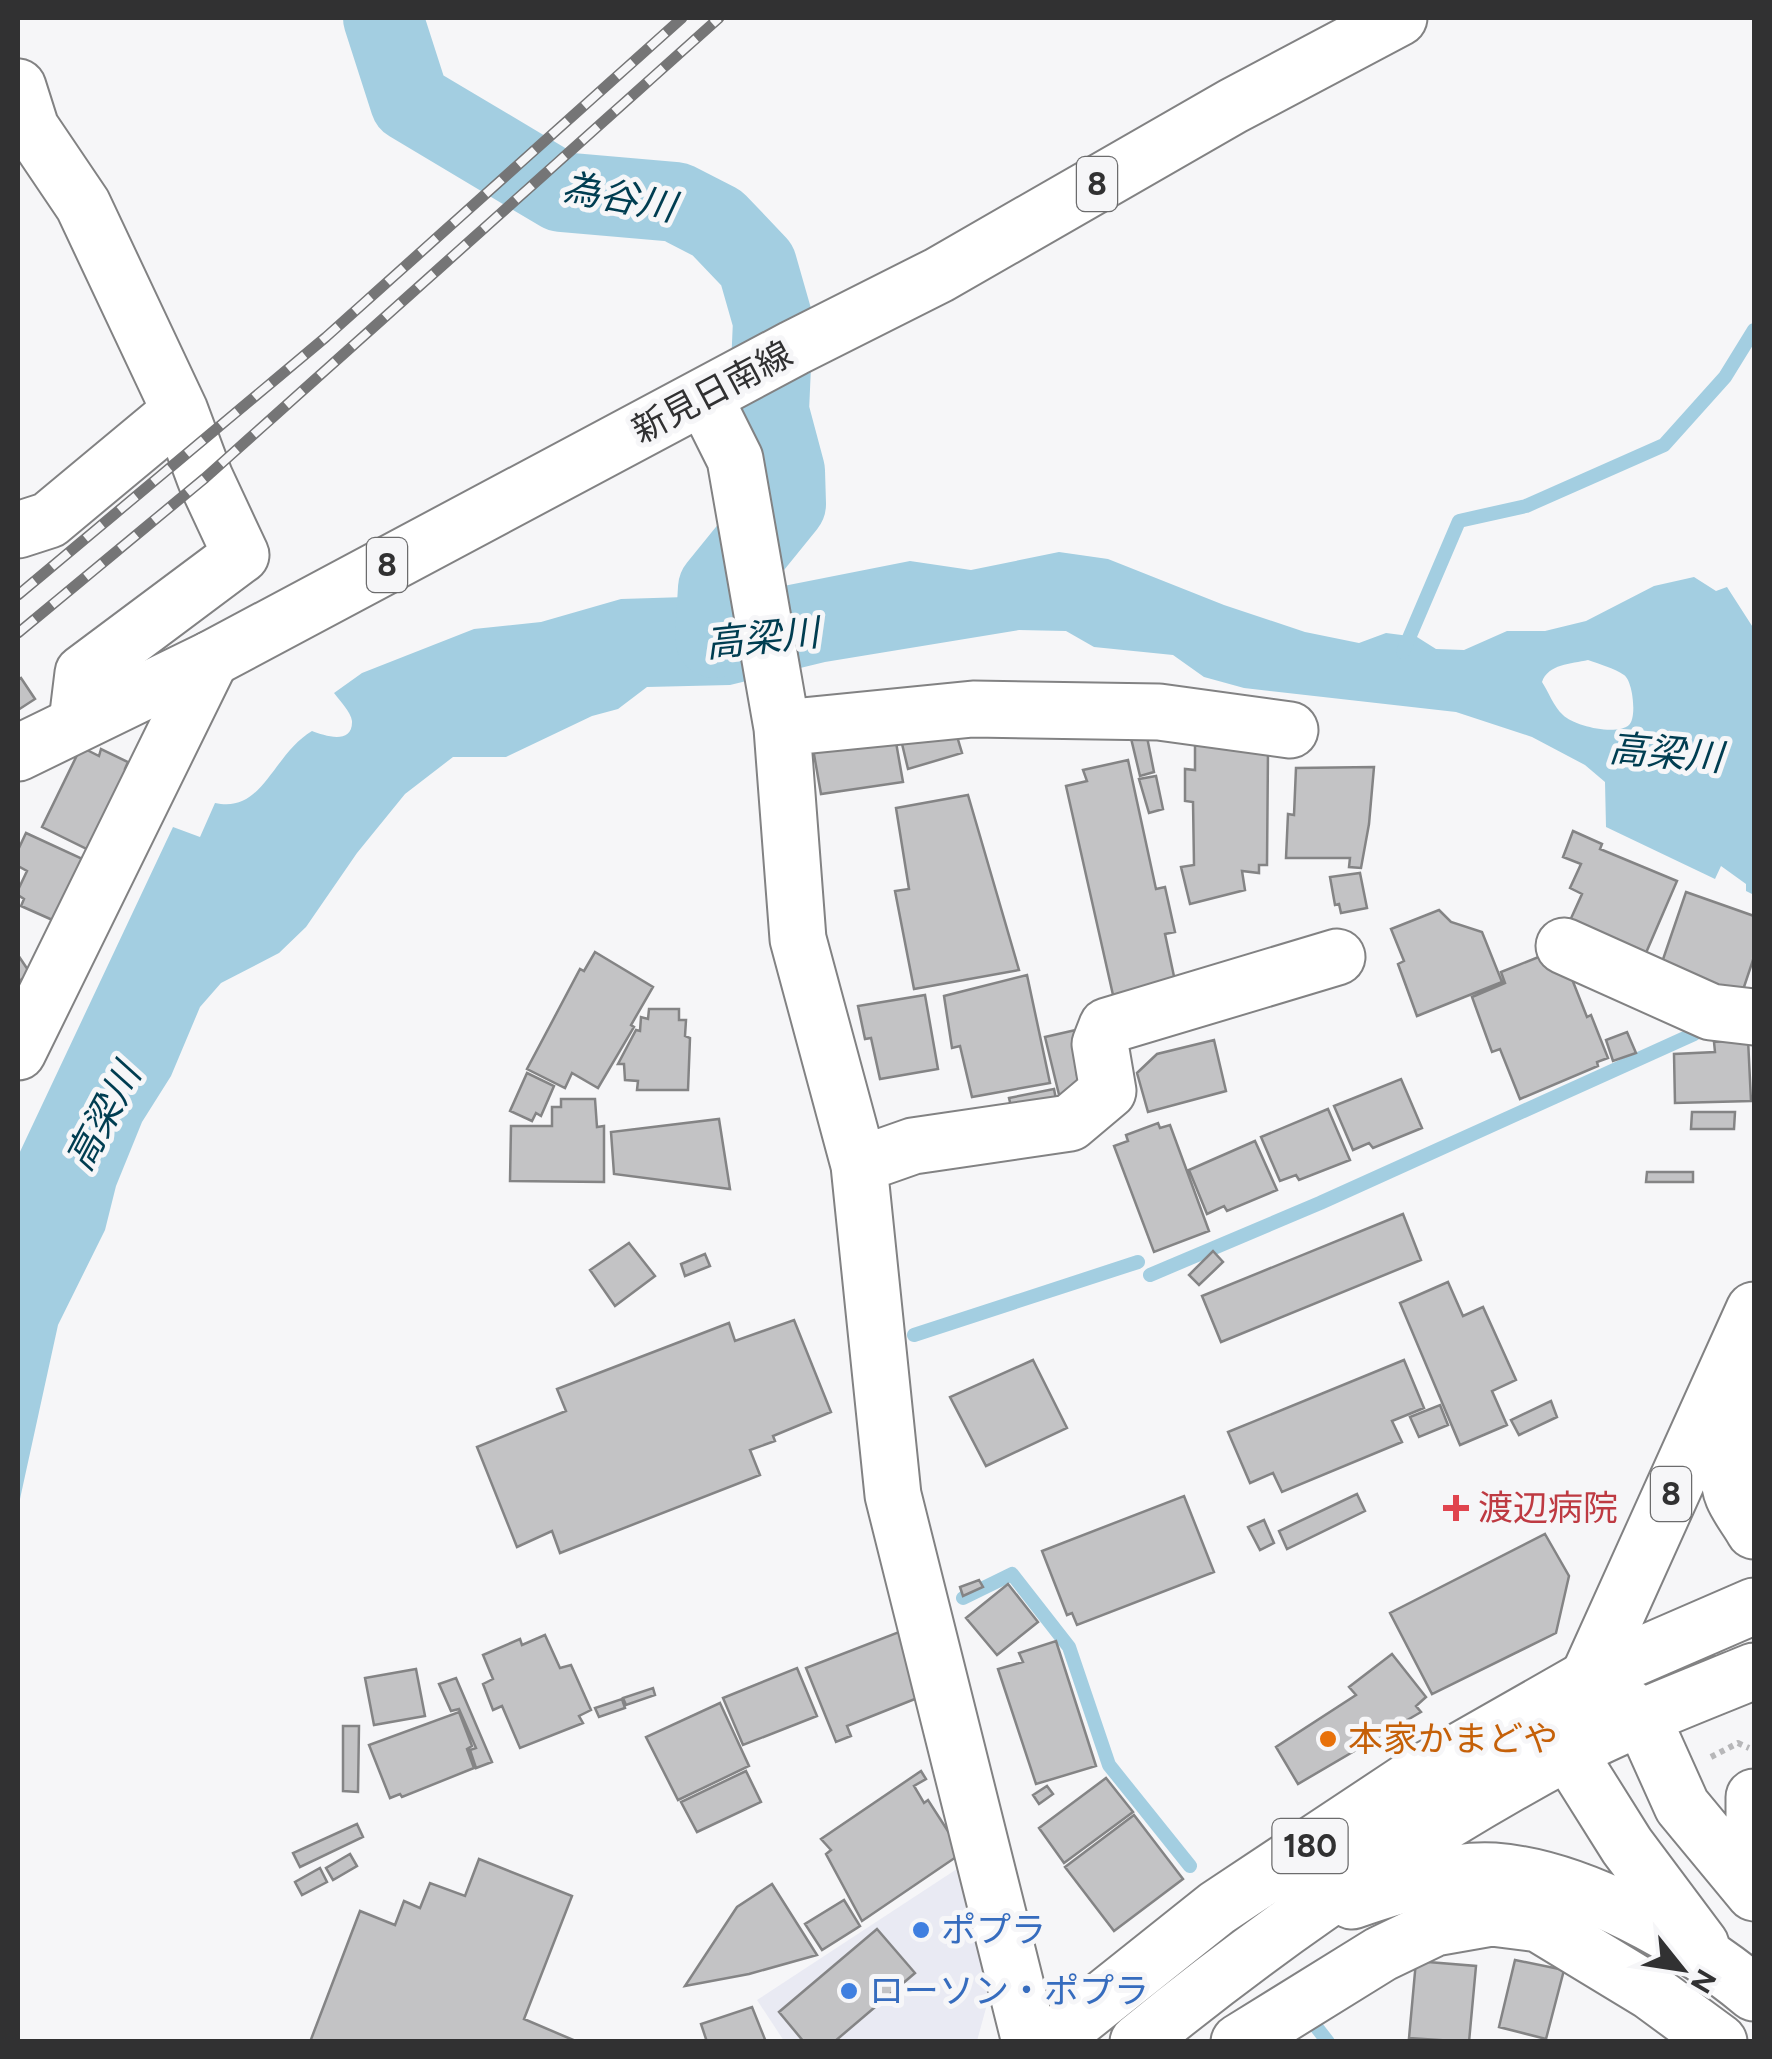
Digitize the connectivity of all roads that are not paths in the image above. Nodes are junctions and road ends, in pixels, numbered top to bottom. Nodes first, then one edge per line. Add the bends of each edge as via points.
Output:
1 (1399, 18) edge
2 (18, 87) edge
3 (704, 396) junction
4 (180, 411) junction
5 (18, 530) edge
6 (211, 659) junction
7 (77, 722) junction
8 (782, 728) junction
9 (1290, 730) dead end
10 (18, 753) edge
11 (1564, 946) dead end
12 (1337, 957) dead end
13 (1754, 1017) edge
14 (18, 1052) edge
15 (859, 1165) junction
16 (1754, 1310) edge
17 (1754, 1369) edge
18 (1754, 1530) edge
19 (1754, 1606) edge
20 (1754, 1671) edge
21 (1588, 1678) junction
22 (1642, 1717) junction
23 (1568, 1752) junction
24 (1754, 1797) edge
25 (1754, 1826) edge
26 (1754, 1893) edge
27 (1307, 1915) junction
28 (1710, 1957) junction
29 (1754, 1992) edge
30 (1030, 2042) edge
31 (1050, 2042) edge
32 (1138, 2042) edge
33 (1239, 2042) edge
34 (1719, 2042) edge

1 - 3 main road, 新見日南線 / 8 via 939,275
2 - 4 main road via 31,128 84,204
3 - 6 main road, 新見日南線 / 8
3 - 8 main road via 735,460
4 - 5 main road via 49,520
4 - 7 main road via 241,556 83,674
6 - 7 main road, 新見日南線 / 8
6 - 14 main road
7 - 10 main road, 新見日南線 / 8
8 - 9 main road via 973,708 1159,712
8 - 15 main road via 798,940
11 - 13 main road via 1711,1012
12 - 15 main road via 1107,1026 1100,1044 1108,1091 1070,1123 913,1146
15 - 30 main road via 893,1494
16 - 21 main road, 8
17 - 18 main road, 8 via 1738,1406 1730,1453 1731,1494
19 - 21 main road, 180
20 - 22 main road, 180
21 - 22 main road
21 - 23 main road
21 - 31 main road, 180 via 1416,1776 1217,1908
22 - 23 main road, 180
22 - 26 main road via 1682,1806
23 - 27 main road, 180 via 1410,1843
23 - 28 main road via 1627,1846
24 - 25 main road
27 - 28 main road via 1411,1882 1490,1870 1590,1895
27 - 32 main road, 180
28 - 29 main road
33 - 34 main road via 1381,1954 1435,1928 1492,1918 1538,1924 1652,1992

